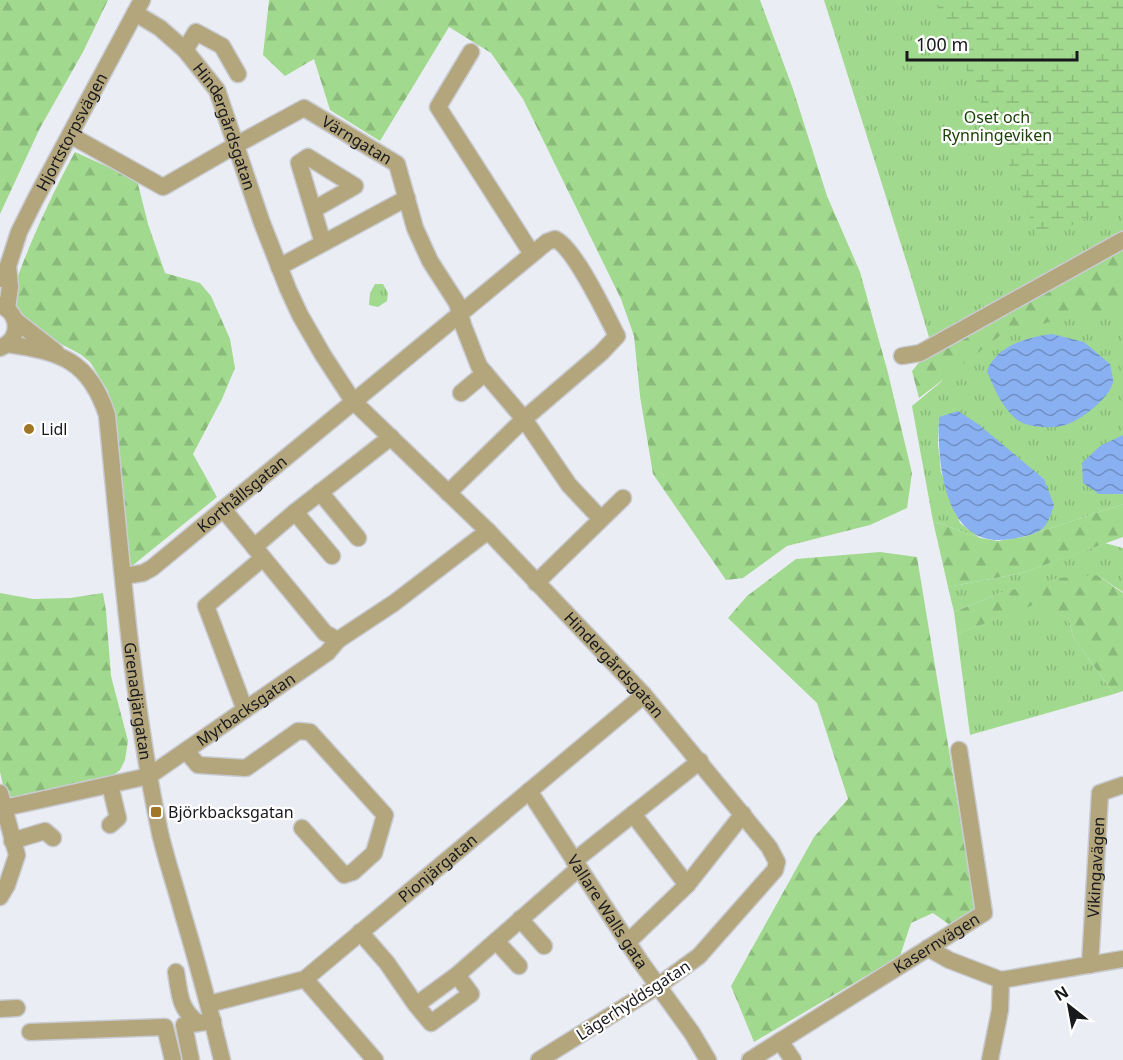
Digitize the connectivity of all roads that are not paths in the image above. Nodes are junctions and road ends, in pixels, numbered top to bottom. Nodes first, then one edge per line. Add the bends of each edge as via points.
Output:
1 (138, 7) edge
2 (185, 50) junction
3 (471, 52) dead end
4 (238, 74) dead end
5 (70, 135) junction
6 (236, 145) junction
7 (407, 198) junction
8 (313, 210) dead end
9 (1123, 240) edge
10 (323, 243) junction
11 (532, 254) junction
12 (279, 267) junction
13 (4, 273) edge
14 (7, 311) edge
15 (460, 314) junction
16 (3, 347) edge
17 (59, 355) junction
18 (902, 356) dead end
19 (485, 373) junction
20 (461, 393) dead end
21 (353, 401) junction
22 (524, 419) junction
23 (391, 437) junction
24 (320, 492) junction
25 (448, 492) junction
26 (623, 498) dead end
27 (223, 509) junction
28 (295, 512) junction
29 (601, 519) junction
30 (488, 531) junction
31 (358, 538) dead end
32 (258, 552) junction
33 (332, 556) dead end
34 (124, 576) junction
35 (536, 583) junction
36 (338, 640) junction
37 (644, 695) junction
38 (244, 710) junction
39 (959, 750) dead end
40 (186, 751) junction
41 (700, 760) junction
42 (150, 776) junction
43 (110, 785) junction
44 (1123, 785) edge
45 (529, 791) junction
46 (2, 801) edge
47 (633, 814) junction
48 (743, 814) junction
49 (110, 825) dead end
50 (302, 828) dead end
51 (53, 838) dead end
52 (12, 841) junction
53 (769, 847) joint
54 (576, 864) junction
55 (687, 885) junction
56 (0, 897) edge
57 (520, 920) junction
58 (360, 932) junction
59 (496, 941) junction
60 (628, 942) junction
61 (544, 946) dead end
62 (928, 948) junction
63 (1123, 959) edge
64 (1090, 965) junction
65 (519, 966) dead end
66 (176, 972) dead end
67 (457, 975) junction
68 (305, 979) junction
69 (1001, 980) junction
70 (658, 986) junction
71 (416, 1005) junction
72 (201, 1018) junction
73 (165, 1027) junction
74 (30, 1032) dead end
75 (780, 1041) junction
76 (173, 1060) edge
77 (191, 1060) edge
78 (222, 1060) edge
79 (375, 1060) edge
80 (539, 1060) edge
81 (708, 1060) edge
82 (750, 1060) edge
83 (792, 1060) edge
84 (990, 1060) edge

1 - 2 street, Hindergårdsgatan
1 - 5 street, Hjortstorpsvägen
2 - 4 street via 196,32 222,46
2 - 6 street, Hindergårdsgatan via 217,90
3 - 11 street via 438,107
5 - 6 street via 163,187
5 - 13 street, Hjortstorpsvägen via 19,232
6 - 7 street, Värngatan via 304,108 397,165
6 - 12 street, Hindergårdsgatan
7 - 10 street
7 - 15 street, Värngatan via 430,261
8 - 10 street
9 - 18 street via 926,349
10 - 12 street
11 - 15 street
11 - 22 street via 551,238 563,244 592,287 617,336
12 - 21 street, Hindergårdsgatan via 300,315
13 - 14 street, Hjortstorpsvägen via 10,287
14 - 16 street, Hjortstorpsvägen via 15,335
14 - 17 street, Grenadjärgatan
15 - 19 street, Värngatan
15 - 21 street
16 - 17 street, Grenadjärgatan
17 - 34 street, Grenadjärgatan via 84,373 100,393 107,415
19 - 20 street
19 - 22 street, Värngatan
21 - 23 street, Hindergårdsgatan
21 - 27 street, Korthållsgatan
22 - 25 street
22 - 29 street, Värngatan via 569,485
23 - 24 street
23 - 25 street, Hindergårdsgatan
24 - 28 street
24 - 31 street
25 - 30 street, Hindergårdsgatan
26 - 29 street
27 - 32 street
27 - 34 street, Korthållsgatan via 152,568
28 - 32 street
28 - 33 street
29 - 35 street
30 - 35 street, Hindergårdsgatan
30 - 36 street, Myrbacksgatan
32 - 36 street via 325,633
32 - 38 street via 206,606
34 - 42 street, Grenadjärgatan via 131,664
35 - 37 street, Hindergårdsgatan
36 - 38 street, Myrbacksgatan via 327,653
37 - 41 street, Hindergårdsgatan
37 - 45 street, Pionjärgatan
38 - 40 street, Myrbacksgatan
39 - 62 street, Kasernvägen via 984,913
40 - 42 street, Myrbacksgatan
40 - 50 street via 198,765 246,768 298,731 310,732 385,815 374,853 344,875
41 - 47 street
41 - 48 street, Hindergårdsgatan
42 - 43 street
42 - 72 street, Grenadjärgatan
43 - 46 street
43 - 49 street via 118,818
44 - 64 street, Vikingavägen via 1100,793
45 - 54 street, Vallare Walls gata
45 - 58 street, Pionjärgatan
46 - 52 street
47 - 54 street
47 - 55 street
48 - 53 street, Hindergårdsgatan
48 - 55 street
51 - 52 street via 45,831
52 - 56 street via 17,860
53 - 70 street, Lägerhyddsgatan via 777,862 775,870 699,956
54 - 57 street
54 - 60 street, Vallare Walls gata
55 - 60 street
57 - 59 street
57 - 61 street
58 - 68 street, Pionjärgatan
58 - 71 street
59 - 65 street
59 - 67 street
60 - 70 street, Vallare Walls gata
62 - 69 street
62 - 75 street, Kasernvägen
63 - 64 street
64 - 69 street
66 - 72 street via 182,1005 189,1015
67 - 71 street
67 - 71 street via 471,994 431,1023
68 - 72 street, Pionjärgatan
68 - 79 street
69 - 84 street via 1000,1010
70 - 80 street, Lägerhyddsgatan
70 - 81 street, Vallare Walls gata
72 - 73 street, Pionjärgatan
72 - 77 street
72 - 78 street, Grenadjärgatan
73 - 74 street, Pionjärgatan
73 - 76 street
75 - 82 street, Kasernvägen
75 - 83 street

